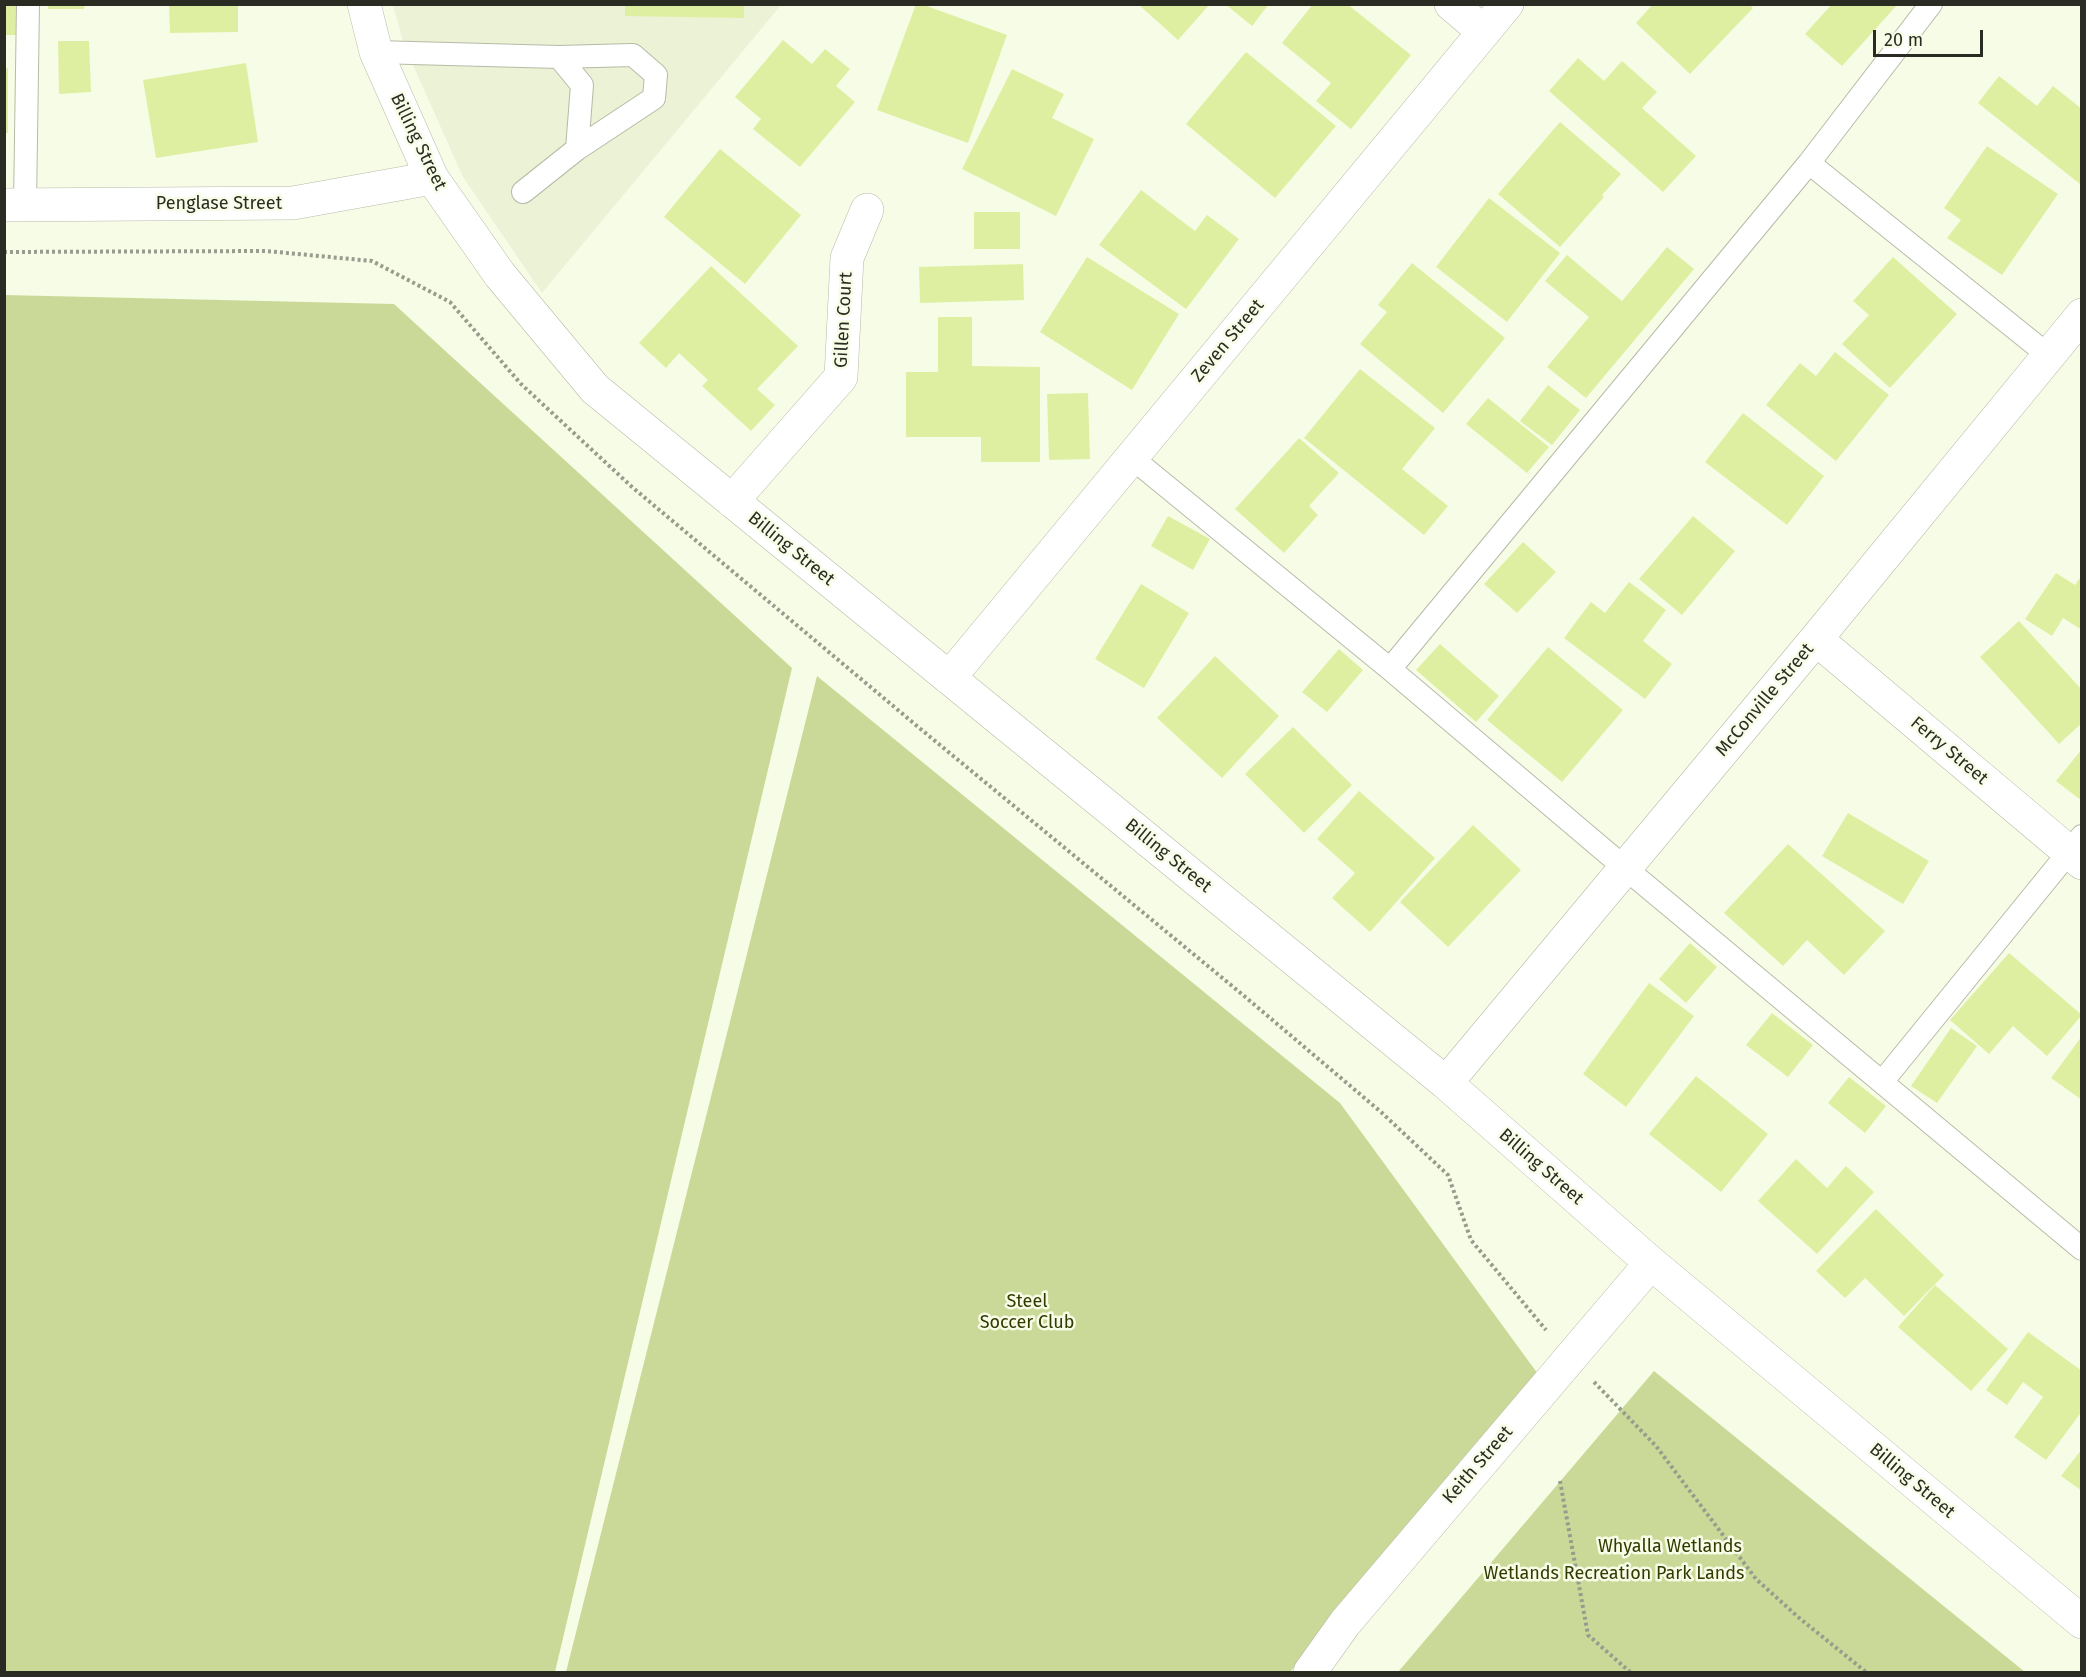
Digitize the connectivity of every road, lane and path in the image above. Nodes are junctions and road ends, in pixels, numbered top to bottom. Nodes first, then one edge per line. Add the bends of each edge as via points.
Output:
1 (28, 4) edge
2 (364, 4) edge
3 (1451, 4) edge
4 (1507, 4) edge
5 (1931, 4) edge
6 (1484, 32) junction
7 (376, 52) junction
8 (560, 57) junction
9 (577, 149) junction
10 (1809, 163) junction
11 (432, 178) junction
12 (523, 192) dead end
13 (15, 205) edge
14 (867, 210) dead end
15 (4, 252) edge
16 (2082, 315) edge
17 (2049, 355) junction
18 (1131, 458) junction
19 (732, 501) junction
20 (1816, 639) junction
21 (1390, 669) junction
22 (949, 678) junction
23 (2077, 850) edge
24 (1625, 868) junction
25 (1882, 1082) junction
26 (1446, 1083) junction
27 (2082, 1248) edge
28 (1651, 1263) junction
29 (1570, 1357) junction
30 (1560, 1481) dead end
31 (2082, 1622) edge
32 (1310, 1672) edge
33 (1630, 1672) edge
34 (1866, 1672) edge

1 - 13 lane
2 - 7 street, Billing Street
3 - 6 street
4 - 6 street, Zeven Street
5 - 10 lane
6 - 18 street, Zeven Street
7 - 8 lane
7 - 11 street, Billing Street
8 - 9 lane via 582,85
8 - 9 lane via 633,55 656,75 654,98
9 - 12 lane
10 - 17 lane
10 - 21 lane
11 - 13 street, Penglase Street via 293,203
11 - 19 street, Billing Street via 500,275 595,389
14 - 19 street, Gillen Court via 847,258 841,377
15 - 29 path via 266,251 372,261 450,302 521,384 632,487 1243,995 1448,1175 1471,1240
16 - 17 street, McConville Street
17 - 20 street, McConville Street
18 - 21 lane
18 - 22 street, Zeven Street
19 - 22 street, Billing Street
20 - 23 street, Ferry Street
20 - 24 street, McConville Street
21 - 24 lane
22 - 26 street, Billing Street
23 - 25 lane
24 - 25 lane
24 - 26 street, McConville Street
25 - 27 lane
26 - 28 street, Billing Street
28 - 29 street, Keith Street
28 - 31 street, Billing Street
29 - 32 street, Keith Street via 1345,1623
29 - 34 path via 1656,1446 1756,1579
30 - 33 path via 1588,1635

